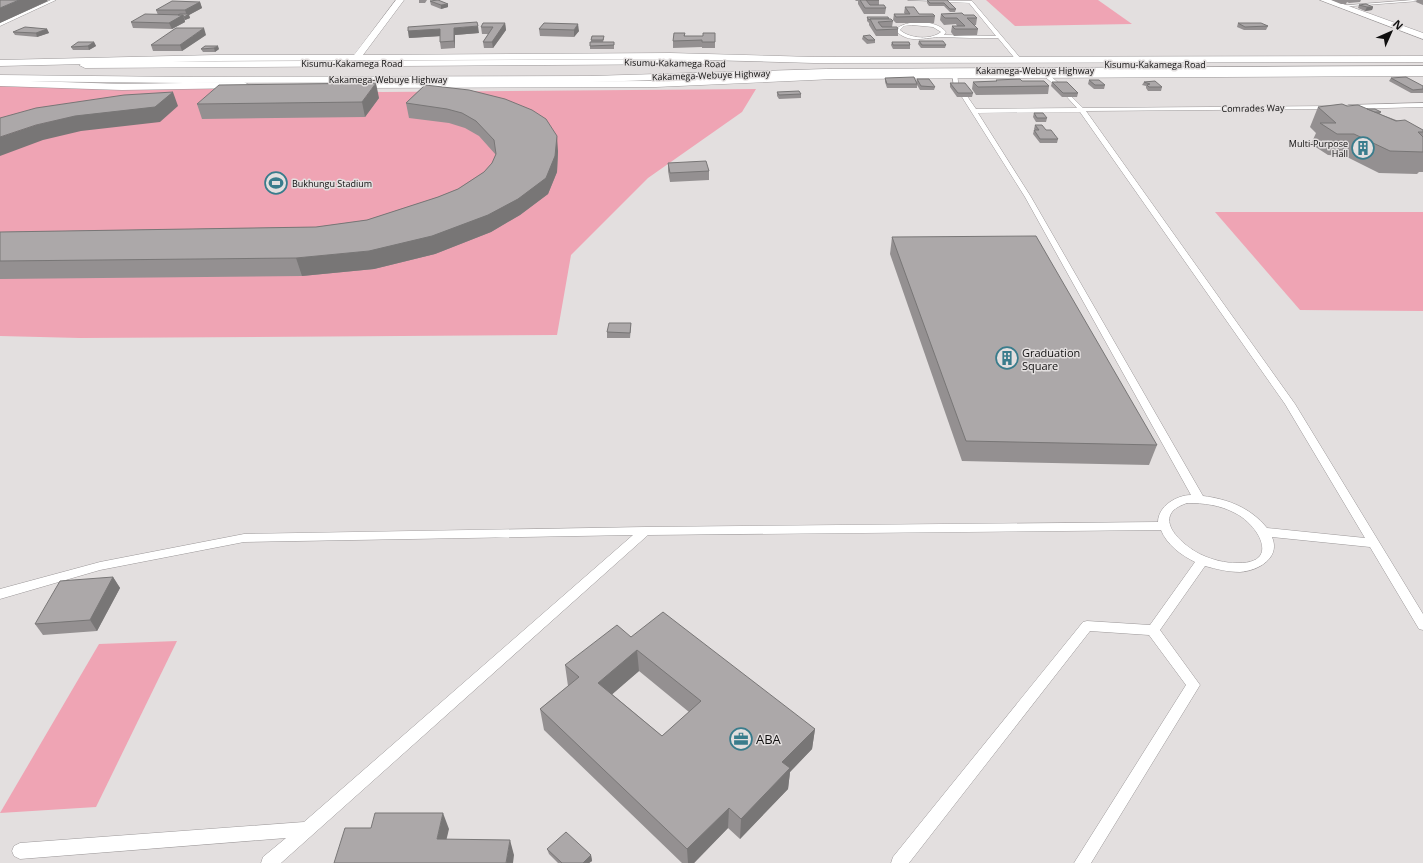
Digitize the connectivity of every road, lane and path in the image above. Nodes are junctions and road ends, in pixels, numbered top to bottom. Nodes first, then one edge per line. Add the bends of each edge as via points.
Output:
1 (54, 0) edge
2 (400, 0) edge
3 (910, 0) edge
4 (1324, 0) edge
5 (1417, 1) dead end
6 (1339, 6) junction
7 (0, 25) edge
8 (937, 36) junction
9 (1423, 36) edge
10 (1000, 37) junction
11 (681, 57) junction
12 (1019, 60) junction
13 (1423, 60) edge
14 (358, 61) junction
15 (452, 62) junction
16 (703, 62) junction
17 (0, 63) edge
18 (1423, 64) edge
19 (0, 68) edge
20 (1423, 69) edge
21 (1423, 73) edge
22 (954, 75) junction
23 (1046, 75) junction
24 (677, 77) junction
25 (0, 78) edge
26 (356, 79) junction
27 (436, 79) junction
28 (703, 81) junction
29 (0, 83) edge
30 (957, 86) edge
31 (1059, 86) edge
32 (965, 97) edge
33 (1070, 97) edge
34 (1423, 105) edge
35 (1336, 107) edge
36 (1344, 107) edge
37 (1082, 110) junction
38 (974, 111) junction
39 (1199, 499) junction
40 (1164, 526) junction
41 (645, 531) junction
42 (1263, 532) junction
43 (1373, 542) junction
44 (1203, 560) junction
45 (0, 594) edge
46 (1423, 625) edge
47 (1153, 630) junction
48 (307, 829) junction
49 (20, 851) dead end
50 (268, 863) edge
51 (899, 863) edge
52 (1082, 863) edge

1 - 7 lane
2 - 14 street
3 - 10 lane via 970,2
4 - 6 street
5 - 6 lane
6 - 9 street
8 - 8 lane via 944,34 944,31 930,25 907,24 897,30 914,37
8 - 10 lane
10 - 12 lane
11 - 12 street
11 - 14 street
11 - 16 street
12 - 13 street
14 - 15 highway, Kisumu-Kakamega Road
14 - 17 street via 144,59
14 - 19 highway, Kisumu-Kakamega Road
14 - 26 highway via 377,70 374,74
15 - 16 highway, Kisumu-Kakamega Road
15 - 27 highway via 425,73
16 - 18 highway, Kisumu-Kakamega Road via 877,66
20 - 24 highway, Kakamega-Webuye Highway via 850,71
21 - 23 street
22 - 23 street
22 - 28 street
22 - 30 lane
23 - 31 lane
24 - 27 highway, Kakamega-Webuye Highway
24 - 28 street
25 - 26 highway, Kakamega-Webuye Highway
26 - 27 highway, Kakamega-Webuye Highway
28 - 29 street via 656,84 122,87
32 - 38 lane
33 - 37 lane
34 - 36 lane
35 - 37 lane, Comrades Way
37 - 38 lane, Comrades Way
37 - 43 lane via 1290,404
38 - 39 lane via 1028,197
39 - 40 lane via 1186,499 1167,509
39 - 42 lane via 1213,501 1243,513
40 - 41 lane
40 - 44 lane via 1177,545
41 - 45 lane via 244,538 100,566
41 - 48 lane
42 - 43 lane
42 - 44 lane via 1268,542 1268,552 1262,561 1237,568
43 - 46 lane
44 - 47 lane
47 - 51 lane via 1087,626
47 - 52 lane via 1193,685
48 - 49 lane
48 - 50 lane

